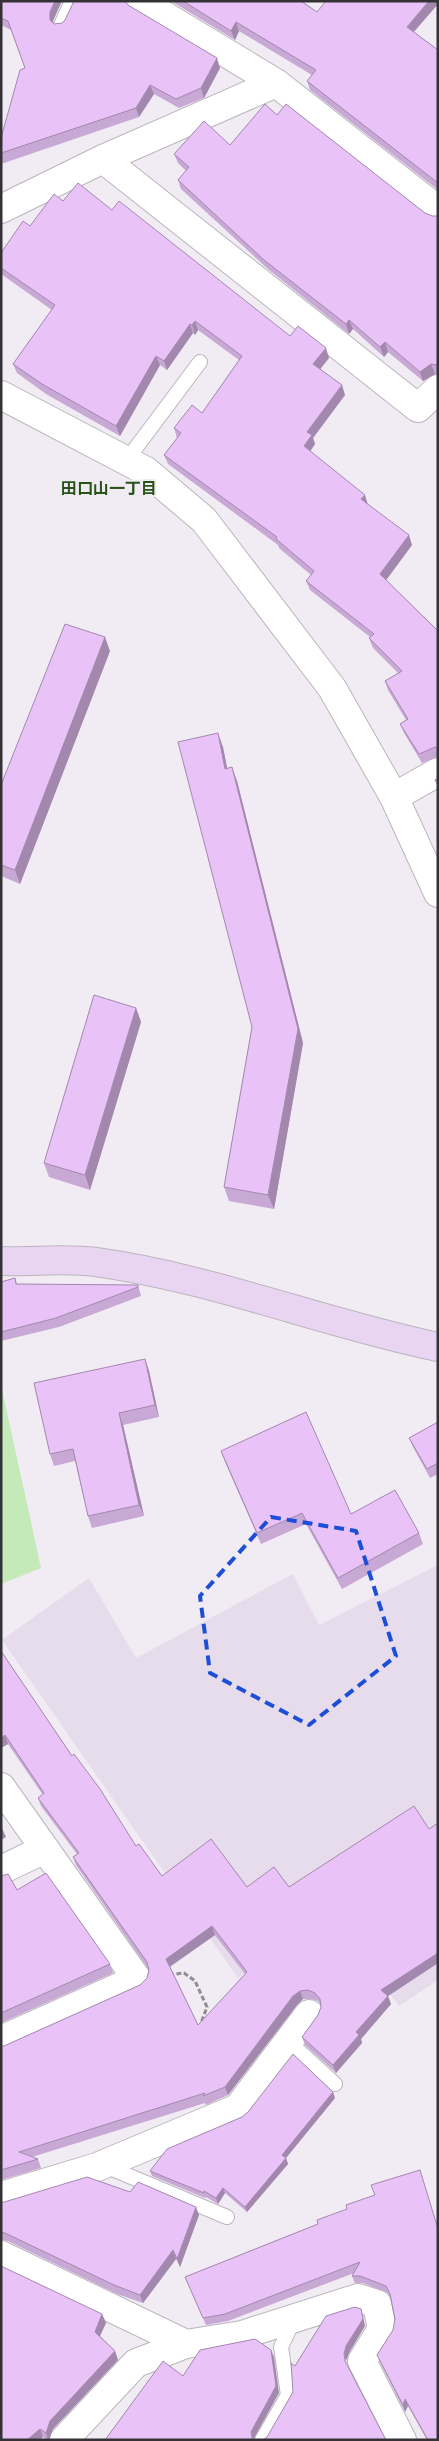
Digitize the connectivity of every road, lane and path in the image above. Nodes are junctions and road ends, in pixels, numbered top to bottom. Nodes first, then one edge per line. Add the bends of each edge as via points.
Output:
1 (72, 1) edge
2 (140, 1) edge
3 (61, 25) edge
4 (276, 83) junction
5 (104, 159) junction
6 (1, 209) edge
7 (438, 210) edge
8 (200, 362) dead end
9 (438, 389) edge
10 (1, 395) edge
11 (126, 461) junction
12 (438, 772) edge
13 (394, 796) junction
14 (438, 893) edge
15 (1, 1261) edge
16 (438, 1347) edge
17 (1, 1787) edge
18 (45, 1849) junction
19 (1, 1870) edge
20 (184, 1973) dead end
21 (309, 2014) dead end
22 (198, 2032) edge
23 (1, 2040) edge
24 (288, 2041) junction
25 (335, 2084) dead end
26 (103, 2164) junction
27 (1, 2196) edge
28 (227, 2217) dead end
29 (1, 2255) edge
30 (294, 2319) junction
31 (186, 2344) junction
32 (64, 2440) edge
33 (262, 2440) edge
34 (402, 2440) edge

1 - 3 lane
2 - 4 street
4 - 5 street
4 - 7 street
5 - 6 street
5 - 9 street via 418,408
8 - 11 lane
10 - 11 street
11 - 13 street via 146,471 204,520 332,688
12 - 13 street
13 - 14 street
15 - 16 street via 94,1262 171,1275 383,1336
17 - 18 street
18 - 19 street
18 - 23 street via 136,1979
20 - 22 path via 195,1981 207,2007
21 - 24 street
24 - 25 lane
24 - 26 street via 238,2108
26 - 27 street
26 - 28 lane
29 - 31 street
30 - 31 street via 242,2335
30 - 33 lane via 281,2347 288,2395
30 - 34 street via 358,2298 377,2304 382,2329 362,2361
31 - 32 street via 136,2363

